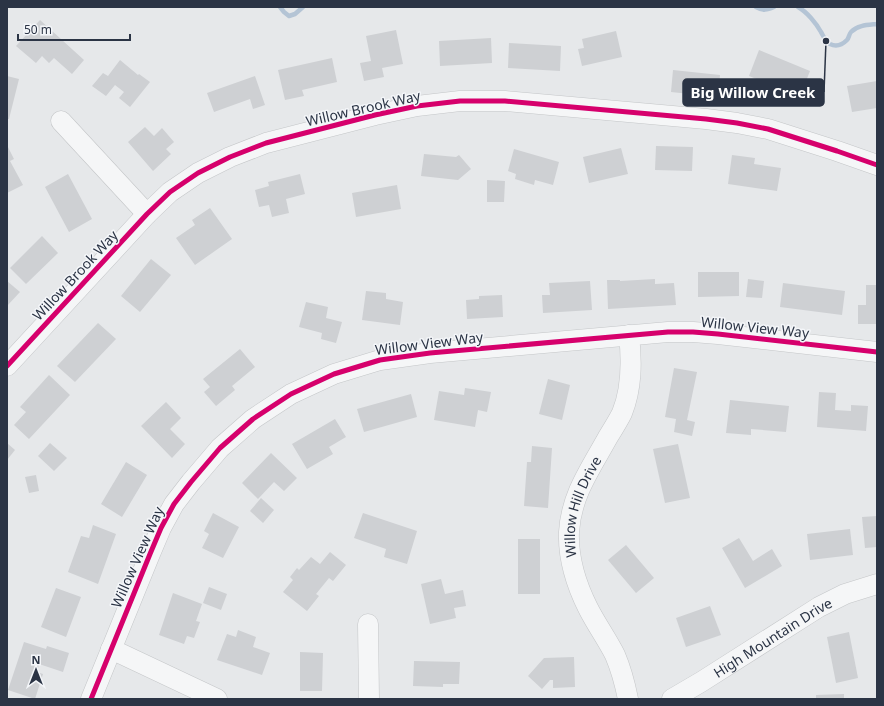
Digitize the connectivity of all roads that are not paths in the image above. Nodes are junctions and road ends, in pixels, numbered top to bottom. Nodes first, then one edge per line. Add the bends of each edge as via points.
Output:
1 (61, 121) dead end
2 (877, 165) edge
3 (147, 214) junction
4 (630, 335) junction
5 (877, 352) edge
6 (7, 366) edge
7 (876, 587) edge
8 (368, 624) dead end
9 (111, 650) junction
10 (91, 699) edge
11 (217, 699) edge
12 (370, 699) edge
13 (628, 699) edge
14 (672, 699) edge

1 - 3 street
2 - 3 street, Willow Brook Way via 768,129 737,123 505,101 460,101 417,106 375,115 266,143 198,173 170,192
3 - 6 street, Willow Brook Way
4 - 5 street, Willow View Way via 693,332
4 - 9 street, Willow View Way via 380,360 334,374 291,394 254,419 220,448 174,504 161,528
4 - 13 street, Willow Hill Drive via 631,374 622,414 581,484 573,507 569,532 570,558 577,584 615,656
7 - 14 street, High Mountain Drive via 844,594 819,607
8 - 12 street
9 - 10 street, Willow View Way
9 - 11 street

